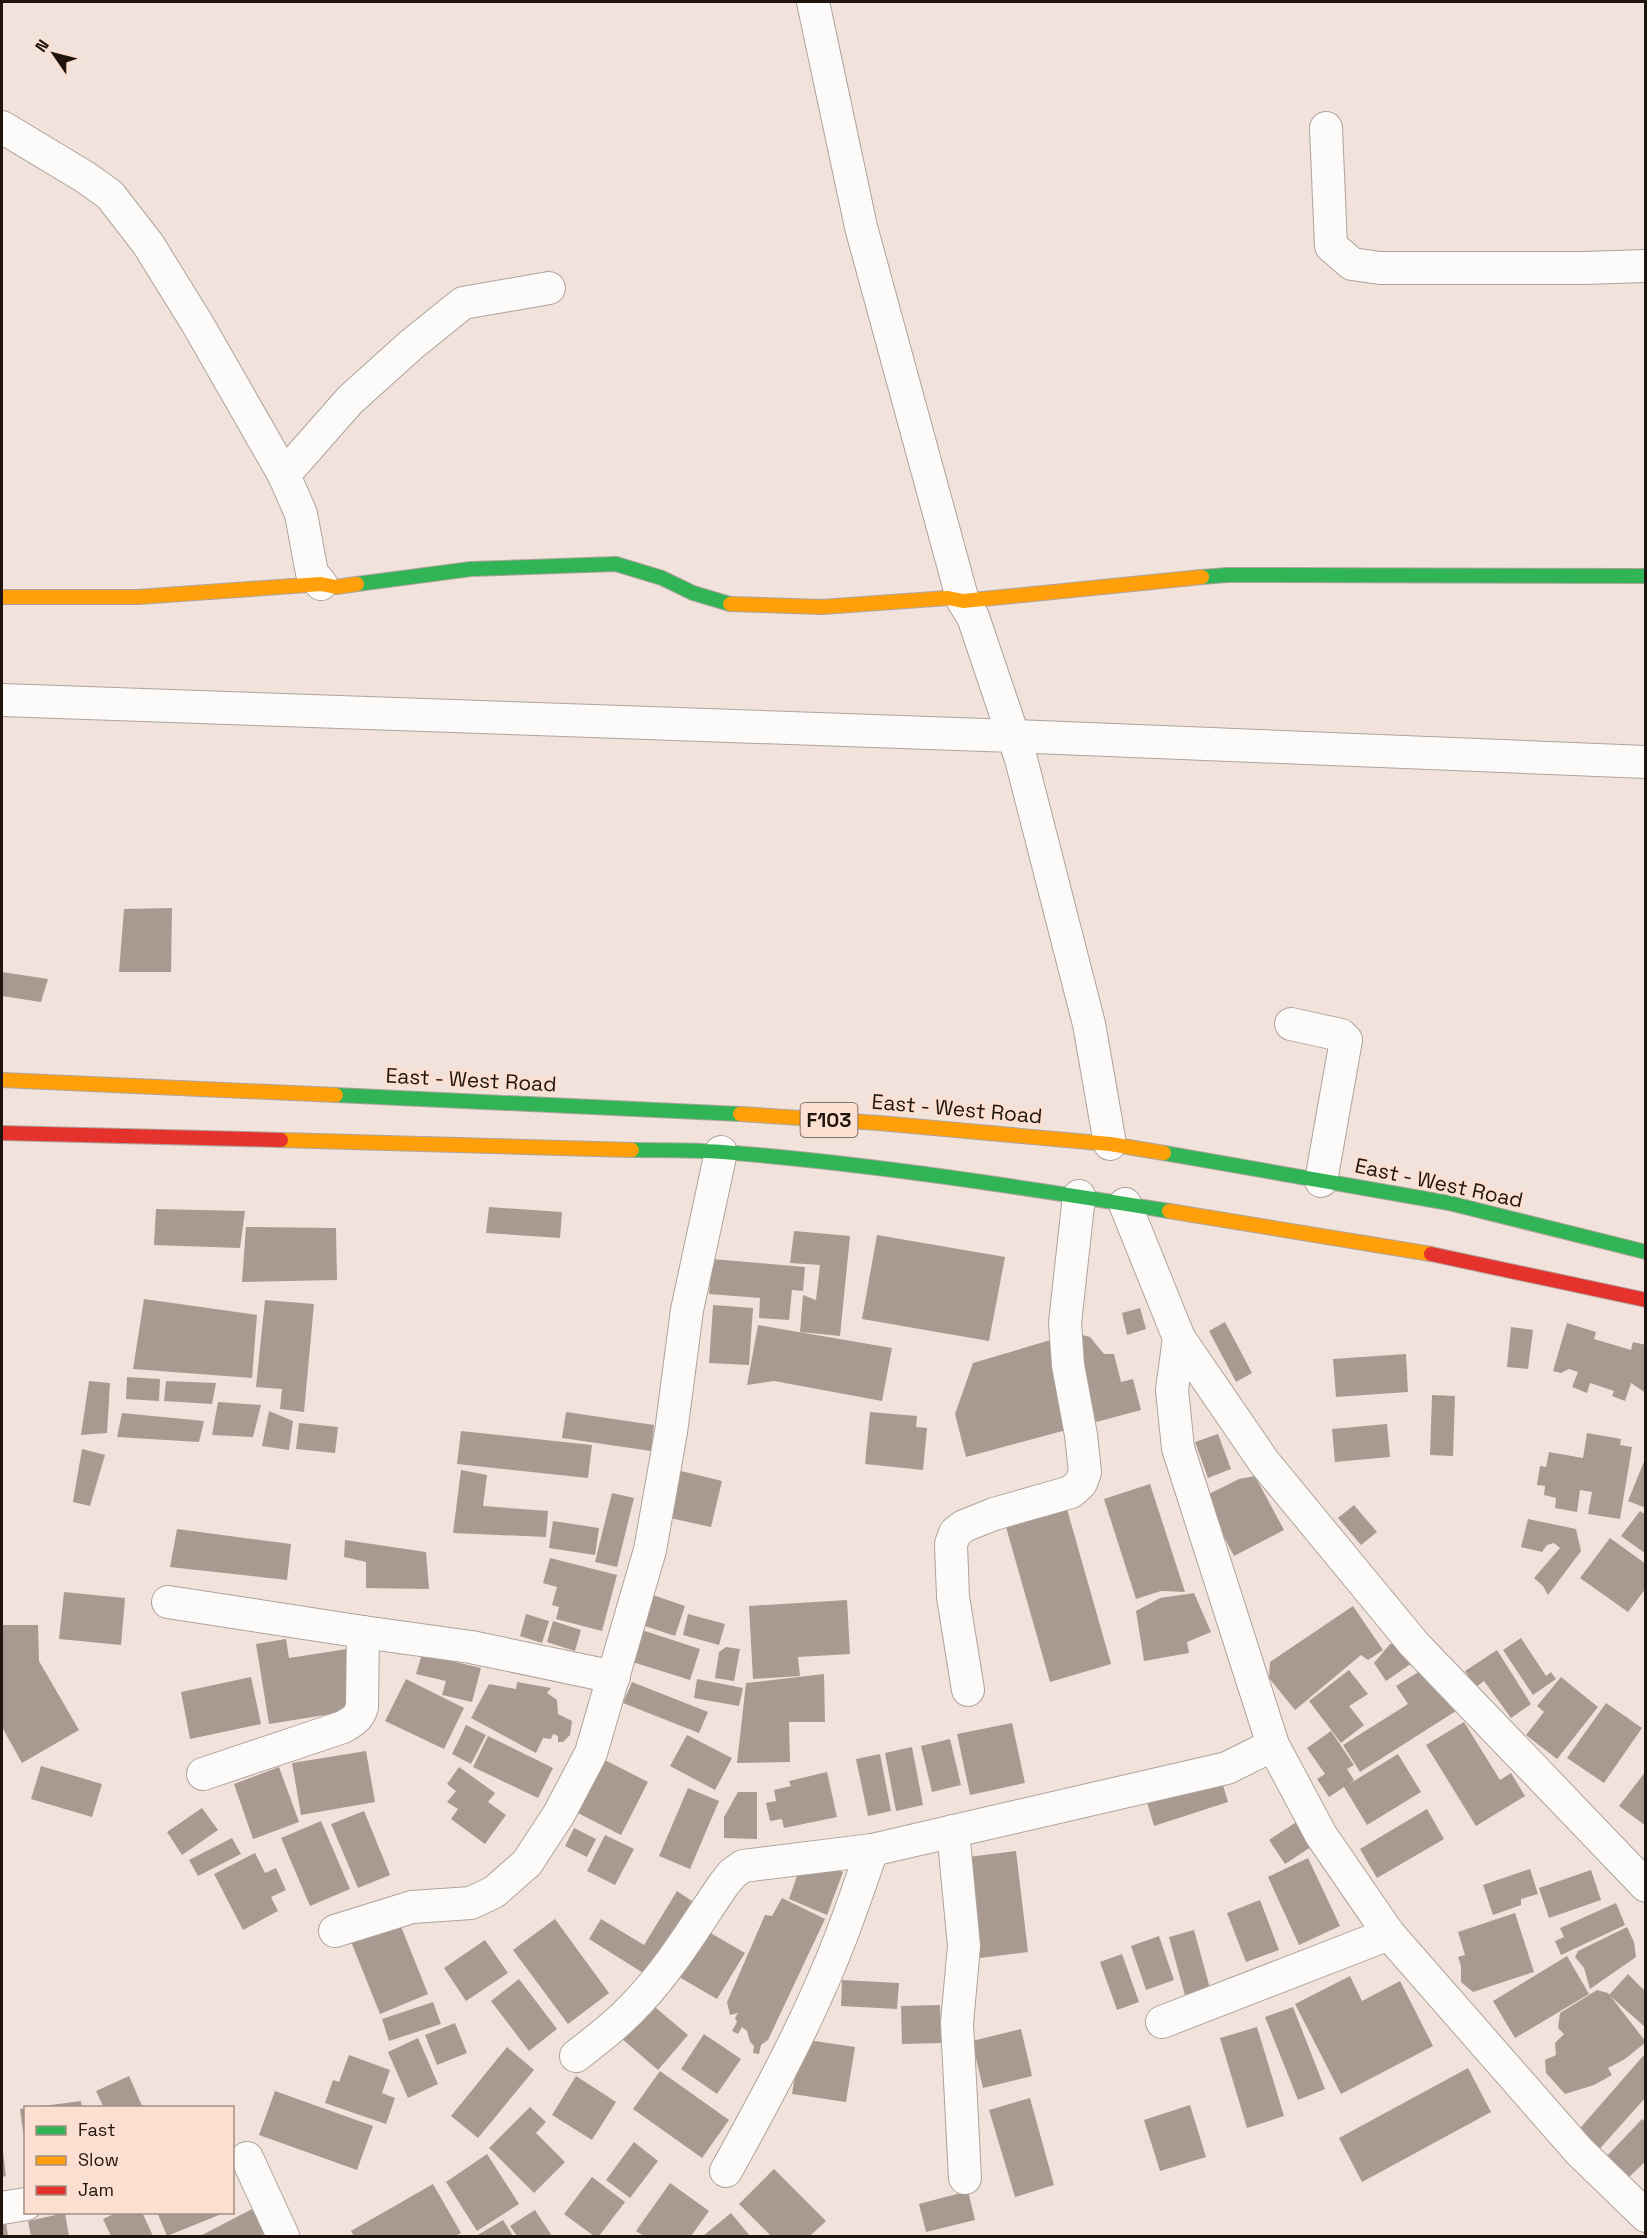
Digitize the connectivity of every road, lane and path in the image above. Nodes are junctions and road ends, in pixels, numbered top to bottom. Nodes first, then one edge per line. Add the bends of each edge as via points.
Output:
1 (813, 2) edge
2 (2, 128) edge
3 (1326, 128) dead end
4 (1646, 266) edge
5 (549, 288) dead end
6 (284, 475) junction
7 (1646, 576) edge
8 (321, 584) junction
9 (2, 597) edge
10 (963, 601) junction
11 (2, 700) edge
12 (1013, 736) junction
13 (1646, 762) edge
14 (1291, 1023) dead end
15 (2, 1080) edge
16 (2, 1133) edge
17 (1110, 1144) junction
18 (721, 1152) junction
19 (1321, 1180) junction
20 (1078, 1196) junction
21 (1125, 1204) junction
22 (1646, 1252) edge
23 (1646, 1300) edge
24 (1179, 1338) junction
25 (168, 1602) dead end
26 (363, 1632) junction
27 (614, 1677) junction
28 (968, 1689) dead end
29 (1273, 1745) junction
30 (203, 1774) dead end
31 (953, 1831) junction
32 (872, 1850) junction
33 (1646, 1886) edge
34 (335, 1931) dead end
35 (1389, 1934) junction
36 (1162, 2022) dead end
37 (576, 2056) dead end
38 (247, 2158) dead end
39 (726, 2171) dead end
40 (965, 2178) dead end
41 (24, 2204) edge
42 (2, 2208) edge
43 (1646, 2216) edge
44 (283, 2236) edge

1 - 10 street via 861,227
2 - 6 street via 110,195 148,243
3 - 4 street via 1331,246 1352,264 1380,268
5 - 6 street via 463,303 350,400
6 - 8 street via 301,514 312,573
7 - 10 main road via 1227,575
8 - 9 main road via 138,597
8 - 10 main road via 336,588 471,569 616,564 728,604 822,607 948,598
10 - 12 street via 973,617
11 - 12 street
12 - 13 street
12 - 17 street via 1089,1024
14 - 19 street via 1341,1035 1346,1040
15 - 17 main road, East - West Road / F103 via 728,1113
16 - 18 main road, F103
17 - 19 main road, East - West Road / F103
18 - 20 main road, F103 via 877,1168
18 - 27 street via 687,1310 650,1550
19 - 22 main road, East - West Road / F103 via 1449,1203
20 - 21 main road, F103
20 - 28 street via 1065,1323 1085,1472 1081,1483 1071,1492 994,1514 955,1533 951,1544 953,1597
21 - 23 main road, F103 via 1457,1258
21 - 24 street
24 - 29 street via 1172,1390 1178,1448
24 - 33 street via 1263,1462 1414,1644
25 - 26 street
26 - 27 street via 471,1647
26 - 30 street via 362,1707 354,1720 344,1727
27 - 34 street via 591,1754 527,1863 494,1892 471,1904 412,1907
29 - 31 street via 1227,1767
29 - 35 street via 1321,1835
31 - 32 street
31 - 40 street via 964,1946 957,2023
32 - 37 street via 744,1866 732,1874 640,2001
32 - 39 street via 815,1998
35 - 36 street
35 - 43 street via 1579,2151
38 - 44 street
41 - 42 street

